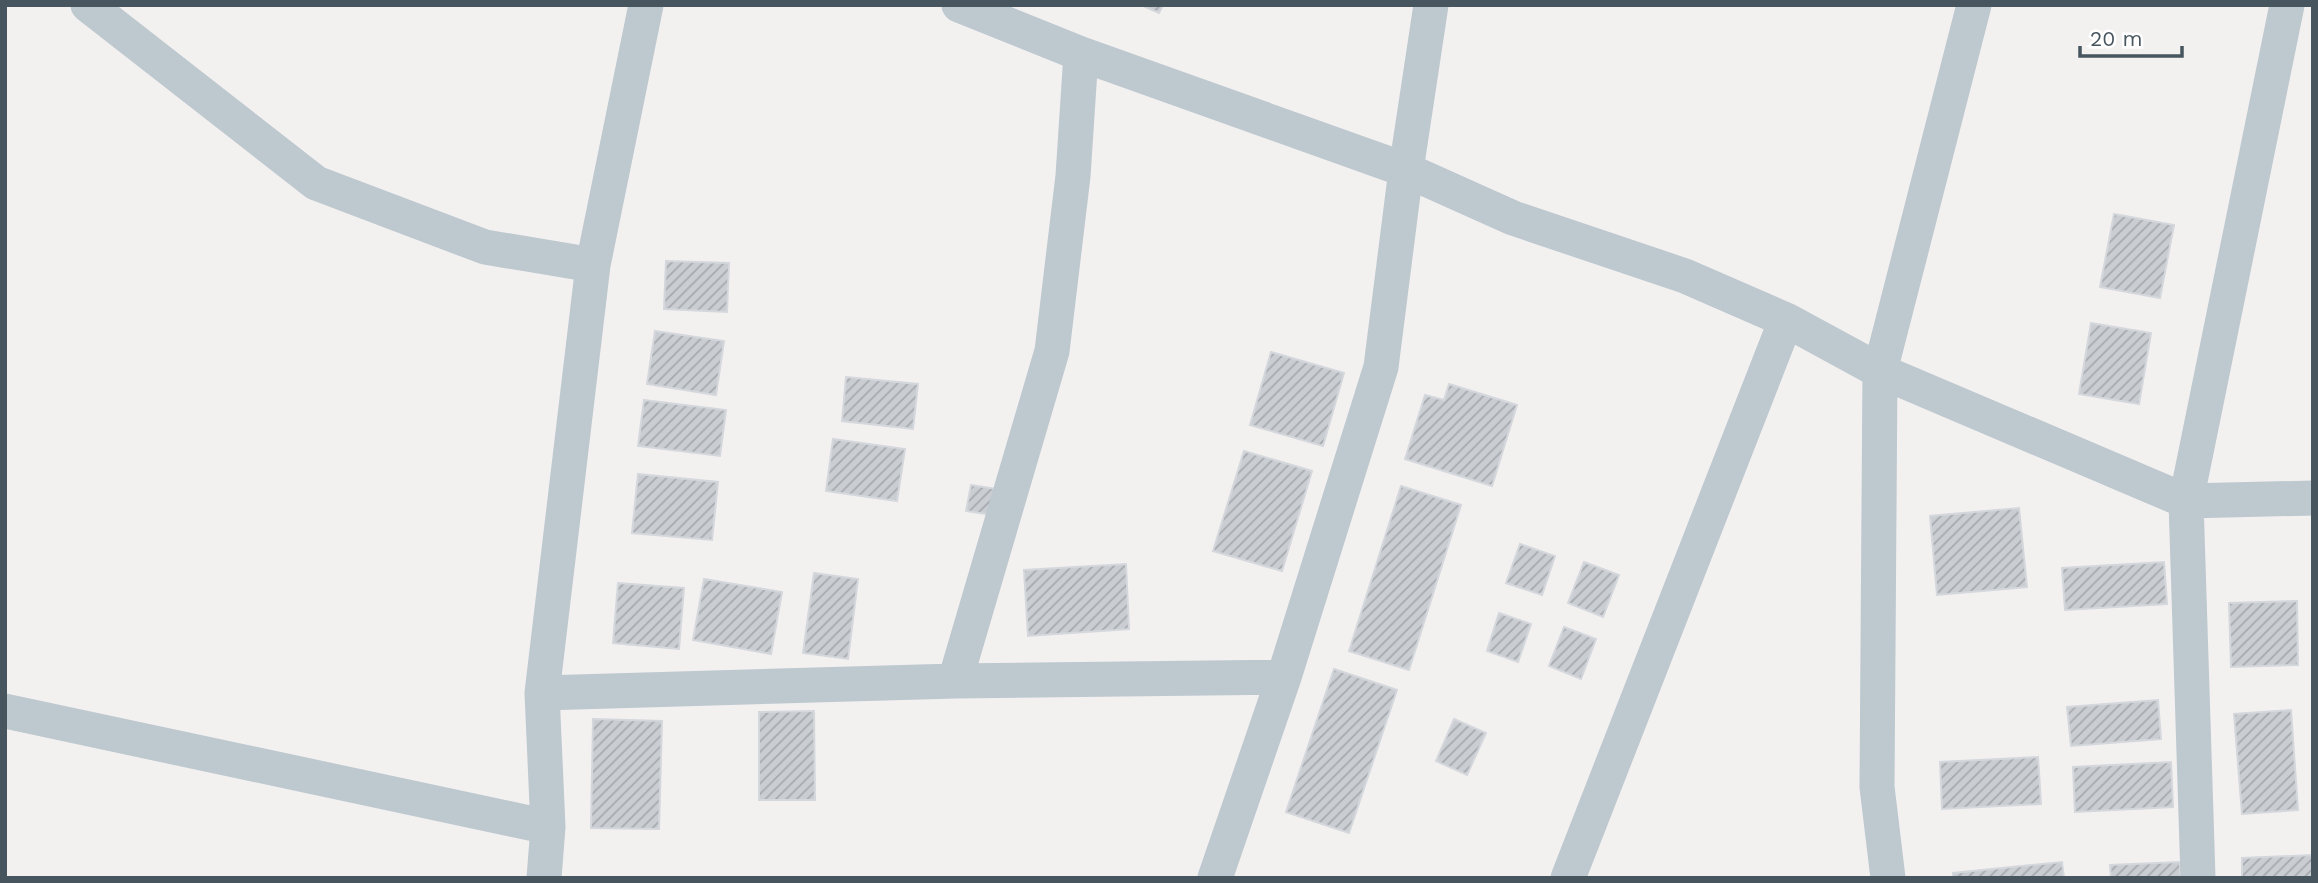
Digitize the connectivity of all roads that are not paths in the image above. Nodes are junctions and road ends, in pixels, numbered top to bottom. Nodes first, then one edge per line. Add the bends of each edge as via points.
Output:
1 (88, 5) edge
2 (646, 5) edge
3 (959, 5) edge
4 (1431, 5) edge
5 (1975, 5) edge
6 (2287, 5) edge
7 (1081, 54) junction
8 (1406, 170) junction
9 (593, 264) junction
10 (1786, 320) junction
11 (1880, 371) junction
12 (2313, 498) edge
13 (2186, 501) junction
14 (1284, 677) junction
15 (955, 681) junction
16 (542, 693) junction
17 (5, 711) edge
18 (548, 827) junction
19 (544, 878) edge
20 (1215, 878) edge
21 (1567, 878) edge
22 (1888, 878) edge
23 (2199, 878) edge

1 - 9 street via 316,183 485,247
2 - 9 street
3 - 7 street
4 - 8 street
5 - 11 street
6 - 13 street
7 - 8 street
7 - 15 street via 1073,176 1052,351
8 - 10 street via 1513,218 1685,276
8 - 14 street via 1381,367
9 - 16 street
10 - 11 street
10 - 21 street
11 - 13 street
11 - 22 street via 1877,787
12 - 13 street
13 - 23 street
14 - 15 street
14 - 20 street
15 - 16 street
16 - 18 street
17 - 18 street
18 - 19 street

